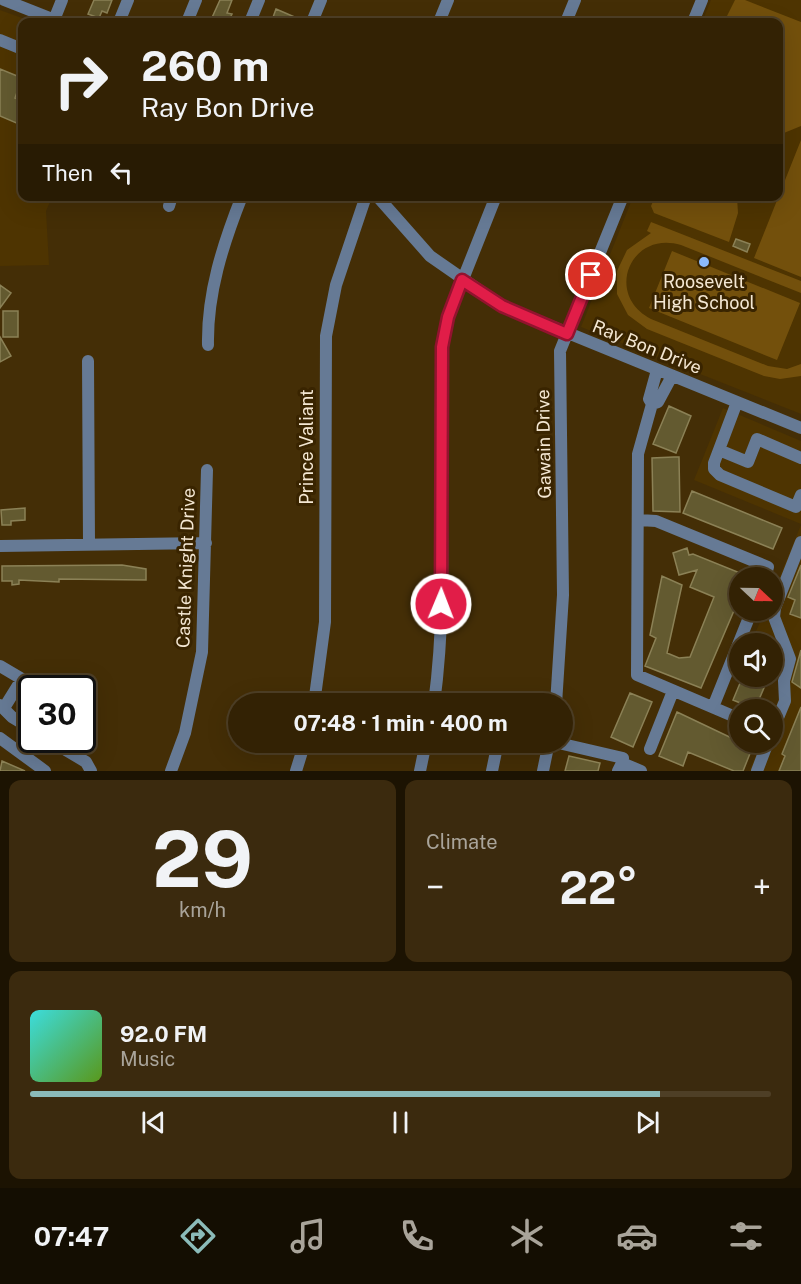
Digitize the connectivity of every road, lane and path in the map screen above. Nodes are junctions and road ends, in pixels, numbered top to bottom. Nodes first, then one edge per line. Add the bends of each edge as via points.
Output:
1 (4, 0) edge
2 (62, 0) edge
3 (128, 0) edge
4 (196, 0) edge
5 (259, 0) edge
6 (321, 0) edge
7 (448, 0) edge
8 (575, 0) edge
9 (702, 0) edge
10 (49, 18) edge
11 (58, 18) edge
12 (121, 18) edge
13 (189, 18) edge
14 (252, 18) edge
15 (314, 18) edge
16 (441, 18) edge
17 (568, 18) edge
18 (695, 18) edge
19 (0, 40) edge
20 (18, 47) edge
21 (240, 201) edge
22 (364, 201) edge
23 (381, 201) edge
24 (494, 201) edge
25 (621, 201) edge
26 (462, 280) junction
27 (567, 334) junction
28 (208, 345) dead end
29 (88, 361) dead end
30 (657, 370) junction
31 (672, 376) junction
32 (737, 402) junction
33 (652, 404) junction
34 (801, 428) edge
35 (719, 450) junction
36 (801, 458) edge
37 (207, 470) dead end
38 (801, 495) edge
39 (639, 520) junction
40 (801, 542) edge
41 (89, 543) junction
42 (206, 543) junction
43 (0, 546) edge
44 (768, 567) edge
45 (748, 621) edge
46 (0, 666) edge
47 (673, 691) junction
48 (315, 693) edge
49 (436, 693) edge
50 (557, 693) edge
51 (783, 706) edge
52 (2, 707) edge
53 (713, 707) junction
54 (729, 714) edge
55 (18, 719) edge
56 (0, 738) edge
57 (573, 746) edge
58 (650, 749) dead end
59 (71, 753) edge
60 (302, 753) edge
61 (424, 753) edge
62 (496, 753) edge
63 (547, 753) edge
64 (764, 753) edge
65 (620, 767) edge
66 (45, 771) edge
67 (91, 771) edge
68 (171, 771) edge
69 (296, 771) edge
70 (420, 771) edge
71 (492, 771) edge
72 (543, 771) edge
73 (640, 771) edge
74 (757, 771) edge

1 - 10 street
2 - 11 street
3 - 12 street
4 - 13 street
5 - 14 street
6 - 15 street
7 - 16 street
8 - 17 street
9 - 18 street
19 - 20 street
21 - 28 street via 216,274
22 - 48 street, Prince Valiant via 336,285 326,336 325,622
23 - 26 street, Ray Bon Drive via 430,256
24 - 26 street
25 - 27 street, Gawain Drive
26 - 27 street, Ray Bon Drive via 502,306
26 - 49 street via 442,347 442,585
27 - 30 street, Ray Bon Drive
27 - 50 street, Gawain Drive via 560,351 564,573
29 - 41 street
30 - 31 street, Ray Bon Drive
30 - 33 street
31 - 32 street, Ray Bon Drive
31 - 33 street via 658,402
32 - 34 street, Ray Bon Drive
32 - 35 street
33 - 39 street via 638,454
35 - 36 street via 748,462 757,439
35 - 38 street via 714,469 720,475 796,507
37 - 42 street, Castle Knight Drive
39 - 44 street via 656,521
39 - 47 street via 637,675
40 - 51 street via 774,617 790,658
41 - 42 street
41 - 43 street
42 - 68 street, Castle Knight Drive via 202,652 185,733
45 - 53 street
46 - 52 street via 22,679
47 - 53 street
47 - 58 street
52 - 55 street
53 - 54 street
56 - 66 street
57 - 65 street via 623,758
59 - 67 street via 86,762
60 - 69 street
61 - 70 street
62 - 71 street
63 - 72 street
64 - 74 street
65 - 73 street

